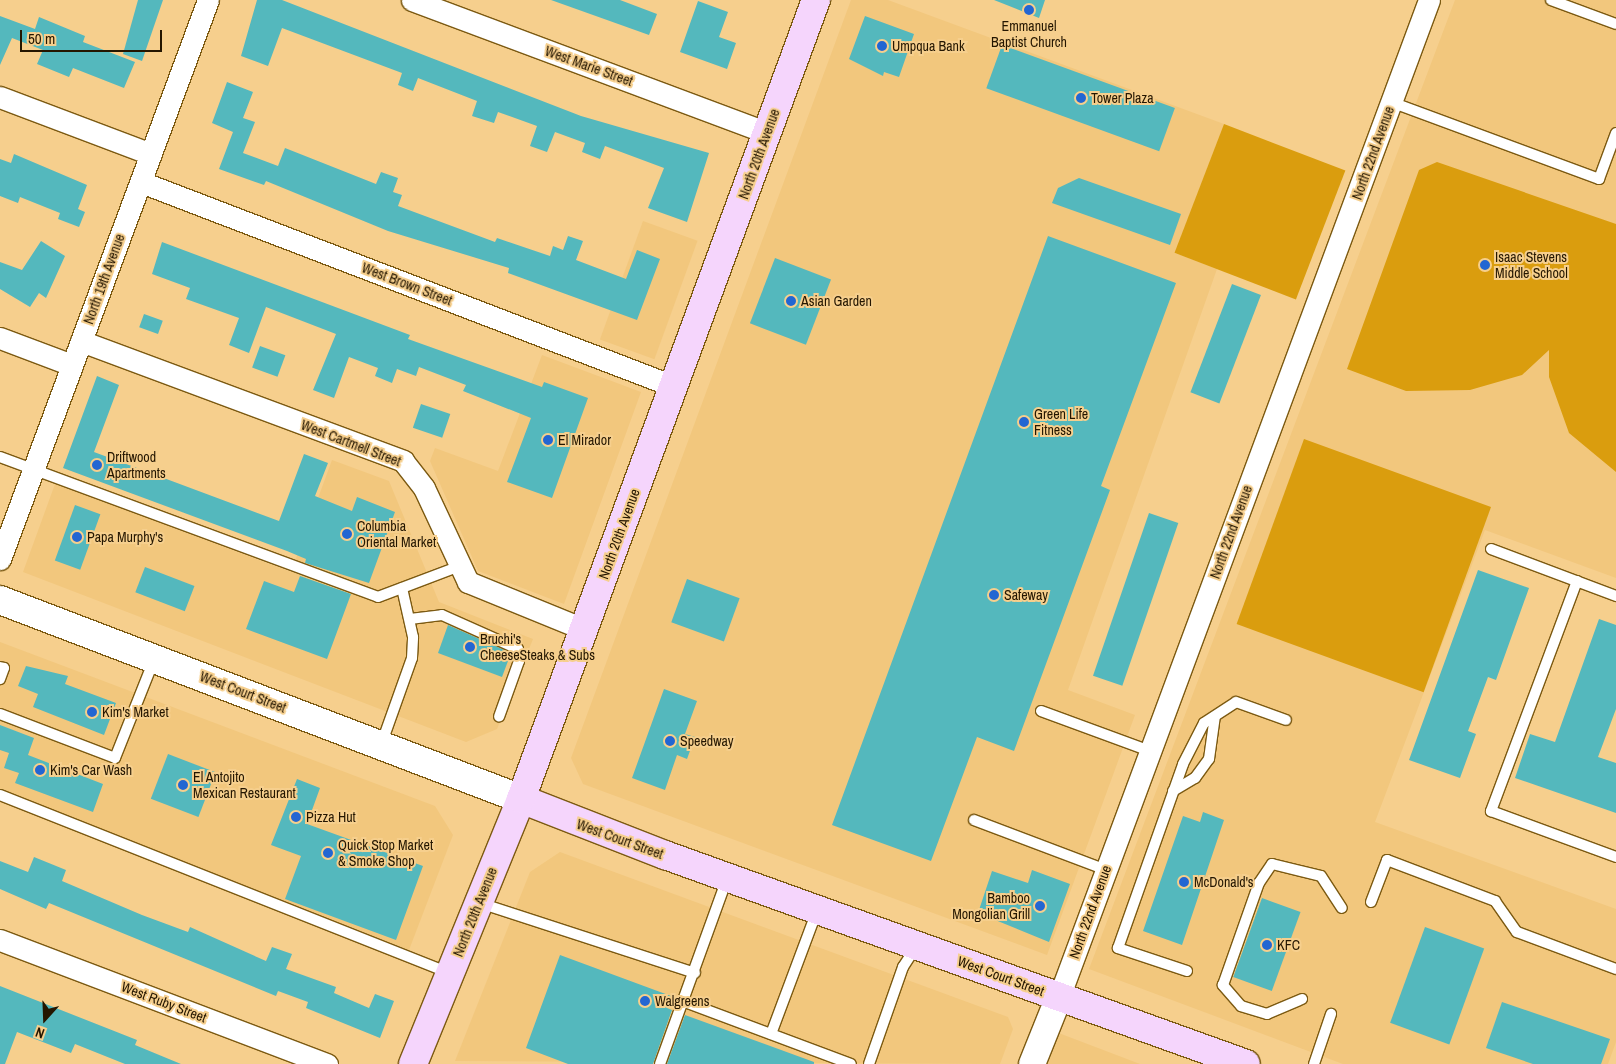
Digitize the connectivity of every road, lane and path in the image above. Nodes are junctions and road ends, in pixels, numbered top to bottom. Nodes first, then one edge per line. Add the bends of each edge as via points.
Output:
1 (208, 0) edge
2 (412, 0) edge
3 (816, 0) edge
4 (1430, 0) edge
5 (1550, 0) edge
6 (1616, 24) edge
7 (0, 97) edge
8 (1392, 102) junction
9 (767, 133) junction
10 (1616, 133) edge
11 (151, 154) junction
12 (141, 182) junction
13 (0, 338) edge
14 (81, 341) junction
15 (72, 365) junction
16 (673, 386) junction
17 (0, 457) edge
18 (34, 468) junction
19 (1490, 549) dead end
20 (0, 559) edge
21 (460, 566) junction
22 (1577, 581) junction
23 (402, 588) junction
24 (1616, 596) edge
25 (0, 600) edge
26 (410, 619) junction
27 (583, 629) junction
28 (154, 659) junction
29 (0, 667) edge
30 (0, 680) edge
31 (1041, 711) dead end
32 (0, 714) edge
33 (499, 716) dead end
34 (1215, 716) junction
35 (1286, 720) dead end
36 (382, 745) junction
37 (1150, 751) junction
38 (1173, 791) junction
39 (0, 795) edge
40 (520, 799) junction
41 (974, 820) dead end
42 (1616, 857) edge
43 (1106, 870) junction
44 (728, 878) junction
45 (479, 902) junction
46 (1371, 902) dead end
47 (1342, 908) dead end
48 (817, 910) junction
49 (0, 940) edge
50 (917, 946) junction
51 (1616, 970) edge
52 (1187, 971) dead end
53 (695, 972) junction
54 (450, 973) junction
55 (1059, 997) junction
56 (1302, 998) dead end
57 (685, 1002) junction
58 (1331, 1014) dead end
59 (771, 1034) junction
60 (327, 1064) edge
61 (413, 1064) edge
62 (660, 1064) edge
63 (851, 1064) edge
64 (869, 1064) edge
65 (1032, 1064) edge
66 (1246, 1064) edge
67 (1314, 1064) edge

1 - 11 street, North 19th Avenue
2 - 9 street, West Marie Street
3 - 9 main road, North 20th Avenue
4 - 8 street, North 22nd Avenue
5 - 6 lane
7 - 11 street
8 - 10 lane via 1599,179
8 - 37 street, North 22nd Avenue
9 - 16 main road, North 20th Avenue
11 - 12 street, North 19th Avenue
12 - 14 street, North 19th Avenue
12 - 16 street, West Brown Street
13 - 15 street
14 - 15 street, North 19th Avenue
14 - 21 street, West Cartmell Street via 409,465
15 - 18 street, North 19th Avenue
16 - 27 main road, North 20th Avenue
17 - 18 lane
18 - 20 street, North 19th Avenue
18 - 23 lane via 378,597
19 - 22 lane
21 - 23 lane
21 - 27 street, West Cartmell Street via 472,585
22 - 24 lane
22 - 42 lane via 1491,811
23 - 26 lane
25 - 28 main road, West Court Street
26 - 33 lane via 442,615 518,649 519,661
26 - 36 lane via 410,666
27 - 40 main road, North 20th Avenue
28 - 32 lane via 116,758
28 - 36 main road, West Court Street
29 - 30 lane via 4,668
31 - 37 lane
34 - 35 lane via 1236,702
34 - 38 lane via 1204,723
34 - 38 lane via 1209,759 1195,778
36 - 40 main road, West Court Street
37 - 43 street, North 22nd Avenue
38 - 52 lane via 1118,948
39 - 54 lane
40 - 44 main road, West Court Street
40 - 45 main road, North 20th Avenue
41 - 43 lane
43 - 55 street, North 22nd Avenue
44 - 48 main road, West Court Street
44 - 53 lane
45 - 53 lane
45 - 54 main road, North 20th Avenue
46 - 51 lane via 1387,860 1496,901 1517,932
47 - 56 lane via 1321,876 1272,864 1259,882 1223,985 1241,1006 1267,1014
48 - 50 main road, West Court Street
48 - 59 lane
49 - 60 street, West Ruby Street
50 - 55 main road, West Court Street
50 - 64 lane via 903,967
53 - 57 lane
54 - 61 main road, North 20th Avenue
55 - 65 street, North 22nd Avenue
55 - 66 main road, West Court Street
57 - 59 lane
57 - 62 lane
58 - 67 lane
59 - 63 lane

